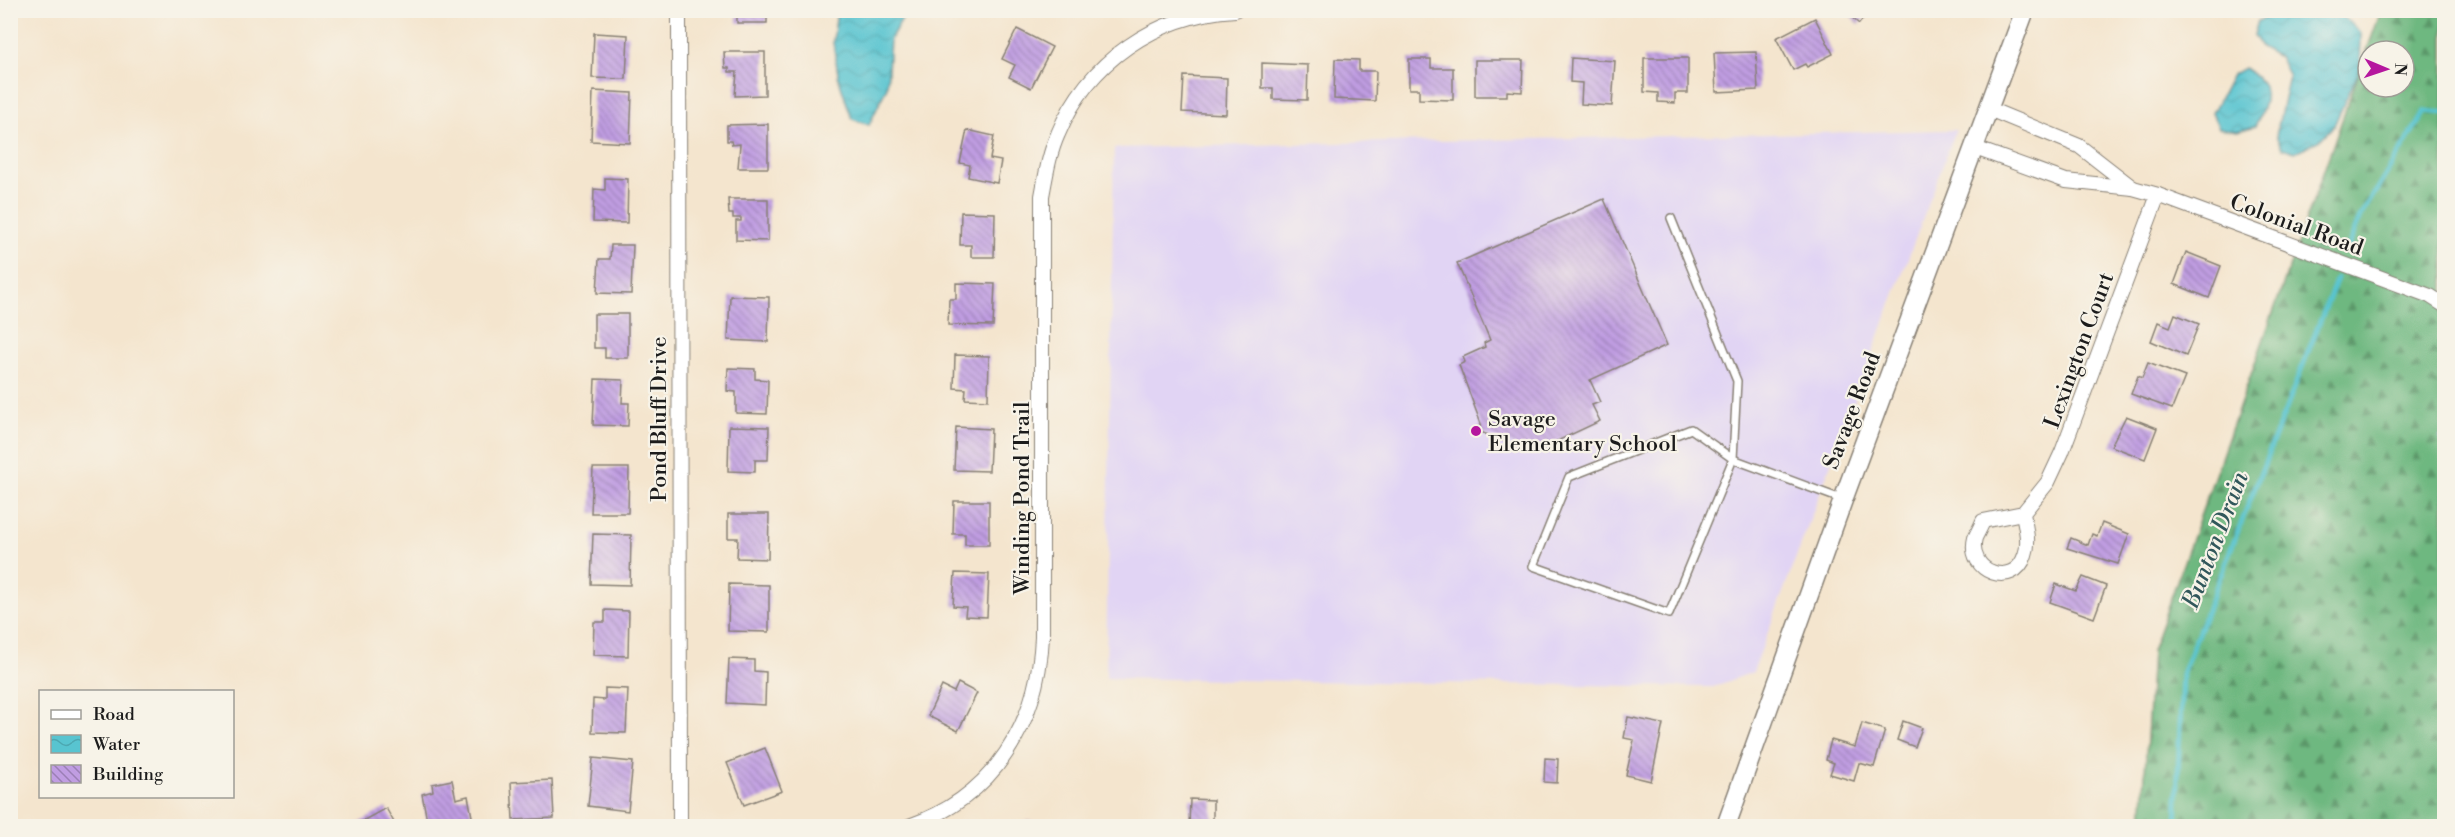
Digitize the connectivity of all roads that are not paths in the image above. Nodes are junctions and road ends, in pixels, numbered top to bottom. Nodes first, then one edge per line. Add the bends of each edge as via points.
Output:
1 (679, 10) edge
2 (1235, 10) edge
3 (2025, 10) edge
4 (1989, 109) junction
5 (1975, 148) junction
6 (2133, 188) junction
7 (2158, 195) junction
8 (1671, 218) dead end
9 (2445, 305) edge
10 (1733, 459) junction
11 (1843, 500) junction
12 (2023, 513) junction
13 (941, 821) edge
14 (680, 826) edge
15 (909, 826) edge
16 (1726, 826) edge

1 - 14 street, Pond Bluff Drive
2 - 13 street, Winding Pond Trail via 1186,18 1152,31 1125,48 1096,74 1074,102 1058,134 1042,196 1042,637 1037,685 1022,728 1000,762
3 - 4 street, Savage Road
4 - 5 street, Savage Road
4 - 6 street, Colonial Road via 2079,146
5 - 6 street, Colonial Road via 2066,181
5 - 11 street, Savage Road
6 - 7 street, Colonial Road
7 - 9 street, Colonial Road via 2430,296
7 - 12 street, Lexington Court via 2062,452 2048,482
8 - 10 lane via 1737,381
10 - 10 lane via 1691,429 1569,477 1533,566 1669,614
10 - 11 lane
11 - 16 street, Savage Road
12 - 12 street via 1983,521 1974,540 1976,557 1987,571 2012,572 2021,565 2026,553
13 - 15 street, Winding Pond Trail

